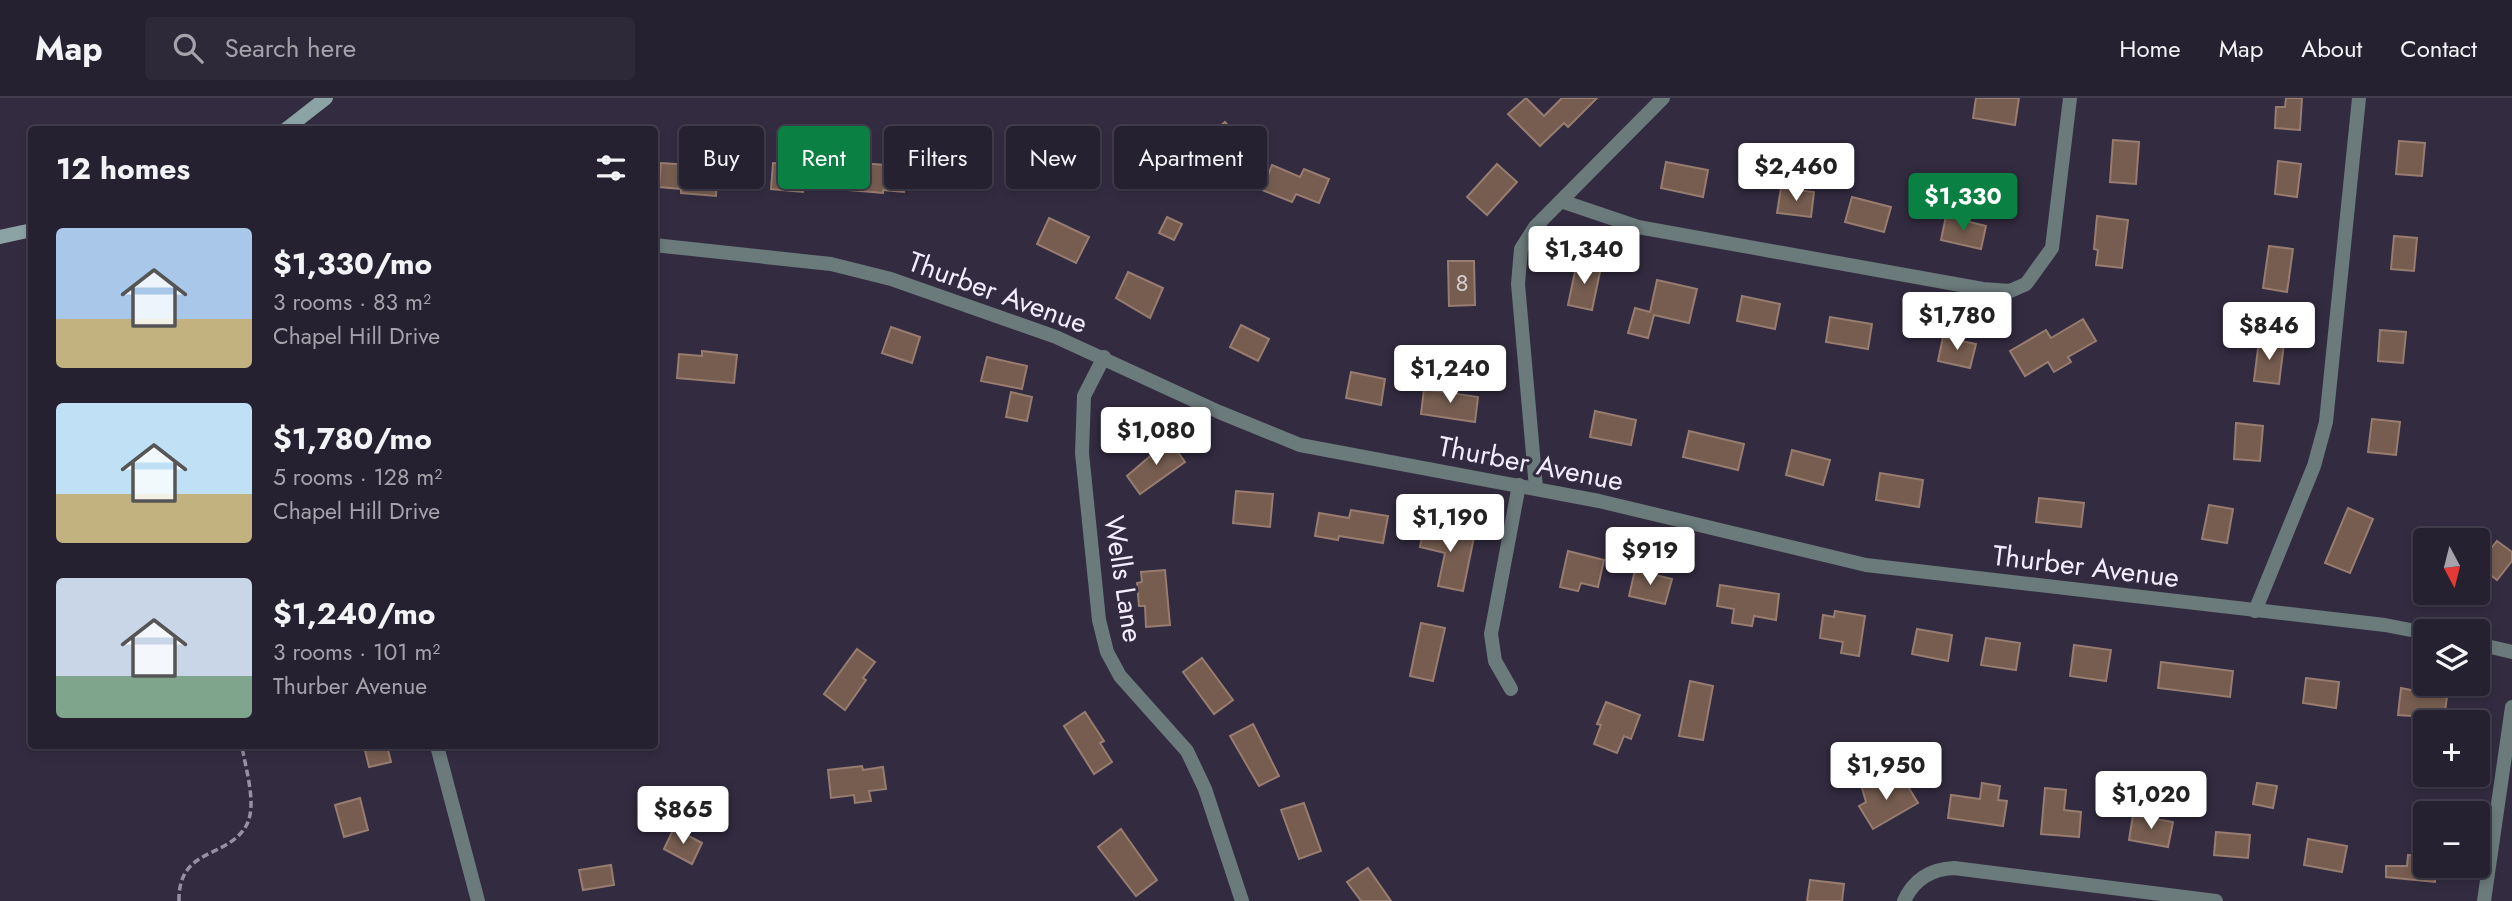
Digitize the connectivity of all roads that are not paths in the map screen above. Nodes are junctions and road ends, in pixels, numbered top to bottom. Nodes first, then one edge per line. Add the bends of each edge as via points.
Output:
1 (326, 98) edge
2 (1663, 98) edge
3 (2070, 98) edge
4 (2359, 98) edge
5 (290, 126) edge
6 (1561, 201) junction
7 (28, 231) edge
8 (0, 237) edge
9 (658, 245) edge
10 (1104, 357) junction
11 (1519, 485) junction
12 (1536, 488) junction
13 (2255, 611) junction
14 (2413, 630) edge
15 (2490, 647) edge
16 (2512, 652) edge
17 (1511, 689) dead end
18 (2512, 707) edge
19 (437, 749) edge
20 (478, 901) edge
21 (1242, 901) edge
22 (1904, 901) edge
23 (2216, 901) edge
24 (2484, 901) edge

1 - 5 main road
2 - 6 street
3 - 6 street via 2052,248 2026,284 2010,291 1637,228
4 - 13 street via 2326,422 2314,466
6 - 12 street via 1526,239 1518,264
7 - 8 main road
9 - 10 street, Thurber Avenue via 843,267 891,279 997,314
10 - 11 street, Thurber Avenue via 1300,445
10 - 21 street, Wells Lane via 1084,396 1082,453 1107,652 1120,676 1187,751 1205,789
11 - 12 street, Thurber Avenue
11 - 17 street via 1491,634 1495,661
12 - 13 street, Thurber Avenue via 1880,567
13 - 14 street, Thurber Avenue
15 - 16 street
18 - 24 street
19 - 20 street
22 - 23 street via 1926,874 1954,868

